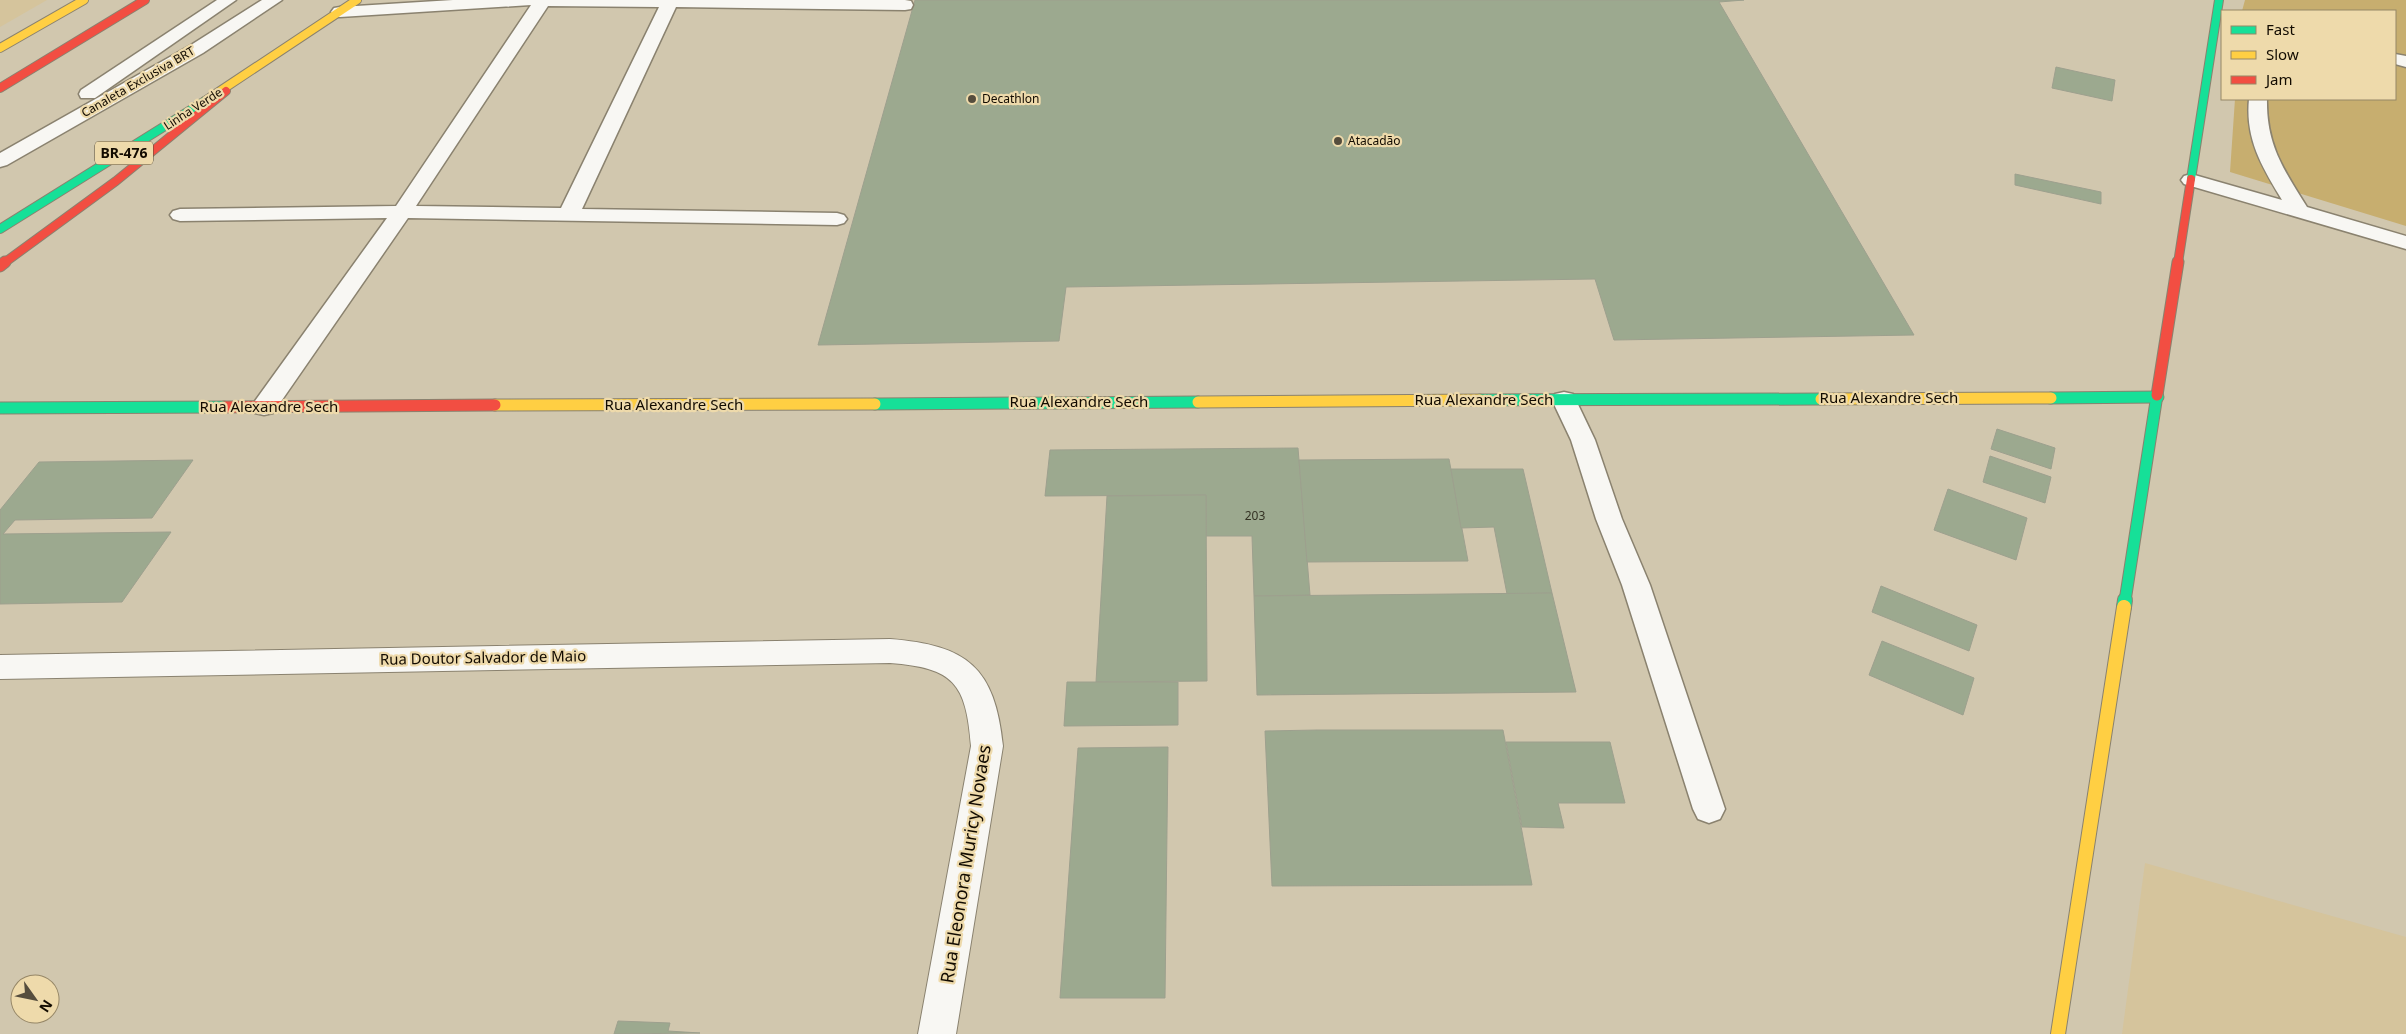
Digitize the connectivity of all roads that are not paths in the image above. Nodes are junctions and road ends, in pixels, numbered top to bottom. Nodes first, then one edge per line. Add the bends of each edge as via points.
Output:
1 (84, 0) edge
2 (145, 0) edge
3 (228, 0) edge
4 (274, 0) edge
5 (357, 0) edge
6 (514, 0) edge
7 (2219, 0) edge
8 (542, 1) edge
9 (615, 1) edge
10 (670, 1) edge
11 (905, 5) dead end
12 (340, 12) junction
13 (0, 48) edge
14 (247, 74) junction
15 (0, 88) edge
16 (2258, 100) edge
17 (0, 155) edge
18 (0, 161) edge
19 (2191, 180) junction
20 (2298, 210) junction
21 (402, 212) junction
22 (180, 215) dead end
23 (568, 216) junction
24 (836, 219) dead end
25 (0, 229) edge
26 (2406, 243) edge
27 (0, 266) edge
28 (2158, 397) junction
29 (1564, 400) junction
30 (264, 407) junction
31 (0, 408) edge
32 (0, 667) edge
33 (962, 670) joint
34 (1710, 809) dead end
35 (937, 1034) edge
36 (2058, 1034) edge

1 - 13 main road
2 - 15 main road
3 - 17 lane, Canaleta Exclusiva BRT
4 - 18 lane, Canaleta Exclusiva BRT via 197,49
5 - 12 main road, Linha Verde / BR-476
6 - 8 lane
6 - 12 lane
7 - 19 main road
8 - 9 lane
8 - 21 lane
9 - 10 lane
10 - 11 lane
10 - 23 lane
12 - 14 main road, Linha Verde / BR-476
14 - 25 main road, Linha Verde / BR-476
14 - 27 main road via 116,181
16 - 20 lane via 2262,146 2268,162
19 - 20 lane
19 - 28 main road
20 - 26 lane
21 - 22 lane
21 - 23 lane
21 - 30 lane
23 - 24 lane
28 - 29 main road, Rua Alexandre Sech
28 - 36 main road
29 - 30 main road, Rua Alexandre Sech
29 - 34 lane via 1583,440 1609,519 1636,585
30 - 31 main road, Rua Alexandre Sech
32 - 33 street, Rua Doutor Salvador de Maio via 890,651 928,655
33 - 35 street, Rua Eleonora Muricy Novaes via 978,692 985,718 987,746

